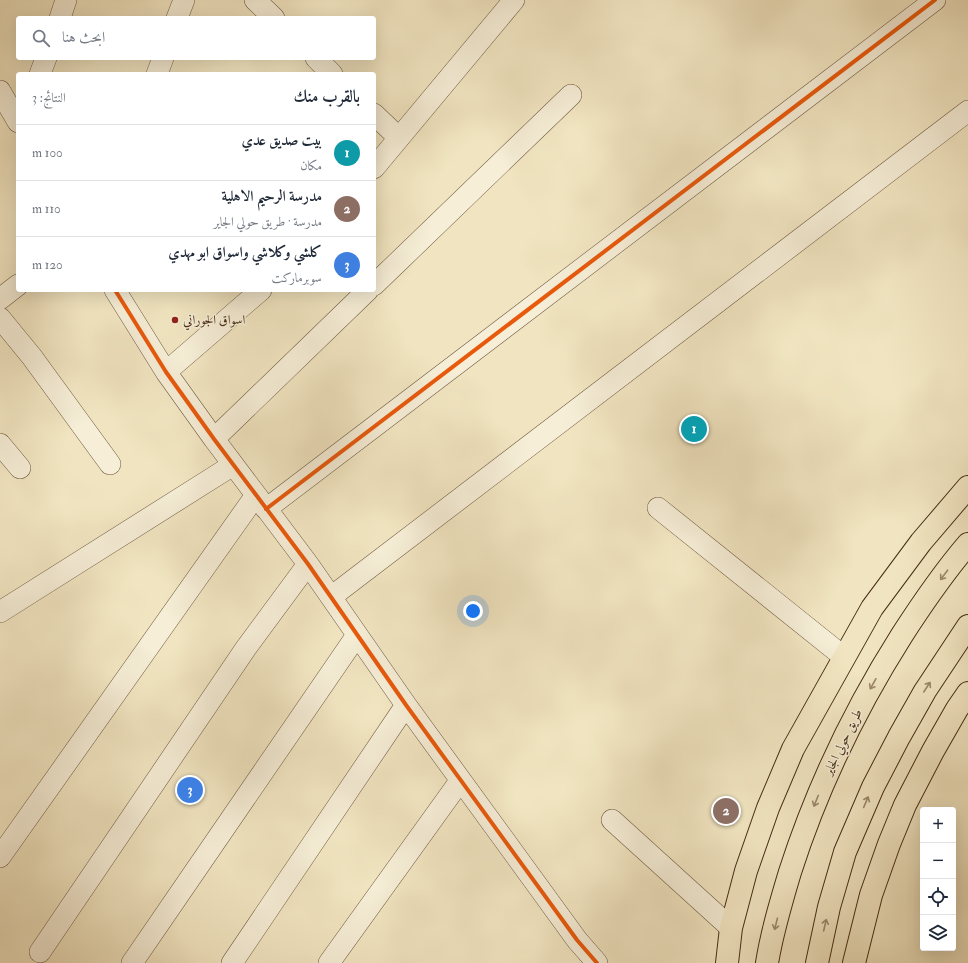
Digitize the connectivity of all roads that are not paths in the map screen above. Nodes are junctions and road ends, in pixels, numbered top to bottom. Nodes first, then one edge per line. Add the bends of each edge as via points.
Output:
1 (66, 0) edge
2 (184, 0) edge
3 (255, 0) edge
4 (514, 0) edge
5 (935, 0) edge
6 (61, 16) edge
7 (178, 16) edge
8 (272, 16) edge
9 (45, 60) edge
10 (162, 60) edge
11 (318, 60) edge
12 (41, 72) edge
13 (158, 72) edge
14 (330, 72) edge
15 (0, 91) edge
16 (571, 95) dead end
17 (968, 111) edge
18 (376, 116) edge
19 (16, 119) edge
20 (399, 138) junction
21 (376, 166) edge
22 (376, 283) edge
23 (16, 287) edge
24 (116, 292) edge
25 (259, 292) edge
26 (366, 292) edge
27 (0, 299) edge
28 (0, 318) edge
29 (166, 372) junction
30 (214, 439) junction
31 (0, 444) edge
32 (110, 464) dead end
33 (233, 465) junction
34 (20, 468) dead end
35 (968, 487) edge
36 (261, 502) junction
37 (658, 508) dead end
38 (968, 544) edge
39 (308, 564) junction
40 (331, 597) junction
41 (0, 612) edge
42 (968, 626) edge
43 (357, 635) junction
44 (844, 657) junction
45 (968, 693) edge
46 (406, 705) junction
47 (460, 780) junction
48 (612, 820) dead end
49 (0, 857) edge
50 (731, 928) junction
51 (40, 952) dead end
52 (132, 963) edge
53 (232, 963) edge
54 (329, 963) edge
55 (597, 963) edge
56 (727, 963) edge
57 (767, 963) edge
58 (817, 963) edge
59 (854, 963) edge

1 - 6 street
2 - 7 street
3 - 8 street
4 - 20 street
5 - 36 street
9 - 12 street
10 - 13 street
11 - 14 street
15 - 19 street
16 - 22 street
17 - 40 street
18 - 20 street
20 - 21 street
23 - 27 street
24 - 29 street
25 - 29 street
26 - 30 street
28 - 32 street via 32,357
29 - 30 street
30 - 33 street
31 - 34 street
33 - 36 street
33 - 41 street
35 - 44 main road via 921,542 872,608
36 - 39 street
36 - 49 street
37 - 44 street
38 -> 57 main road, طريق حولي الجاير via 921,605 887,659 830,767 801,837 782,897
39 - 40 street
39 - 51 street via 246,648
40 - 43 street
58 -> 42 main road via 829,907 845,852 872,787 925,691
43 - 46 street
43 - 52 street
44 - 50 main road via 793,749 768,808 748,864
45 - 59 main road via 933,751 905,805 871,895
46 - 47 street
46 - 53 street
47 - 54 street
47 - 55 street via 577,940
48 - 50 street
50 - 56 main road

